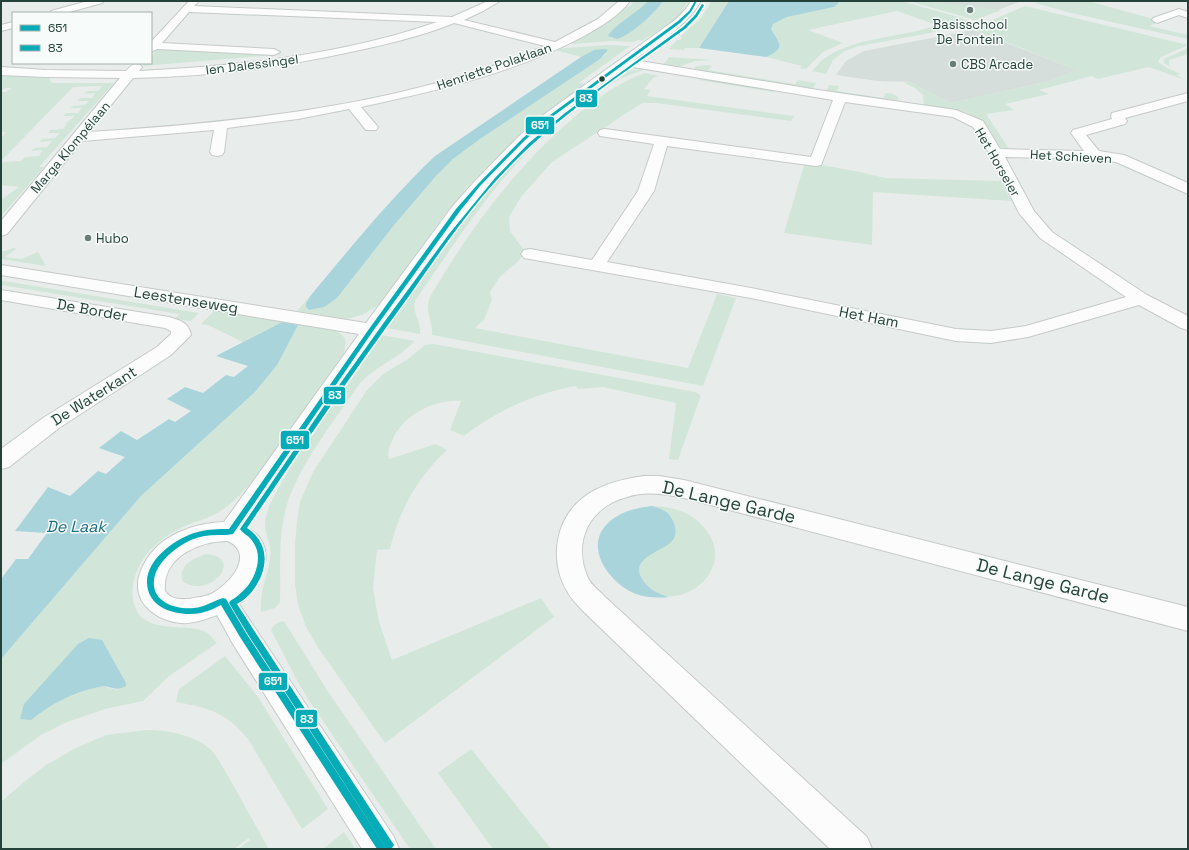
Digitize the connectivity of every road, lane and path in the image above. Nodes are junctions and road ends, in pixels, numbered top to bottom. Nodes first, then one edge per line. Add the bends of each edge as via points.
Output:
1 (99, 1) edge
2 (194, 1) edge
3 (495, 1) edge
4 (625, 1) edge
5 (696, 1) edge
6 (186, 9) junction
7 (59, 12) edge
8 (1188, 15) edge
9 (453, 20) junction
10 (1157, 20) dead end
11 (12, 24) edge
12 (1, 28) edge
13 (555, 45) junction
14 (152, 48) edge
15 (321, 55) junction
16 (624, 62) junction
17 (138, 64) edge
18 (1, 71) edge
19 (129, 75) junction
20 (840, 97) junction
21 (1188, 97) edge
22 (352, 105) junction
23 (221, 125) junction
24 (371, 127) dead end
25 (605, 133) dead end
26 (78, 136) junction
27 (662, 141) junction
28 (217, 152) dead end
29 (996, 153) junction
30 (1095, 155) junction
31 (1188, 189) edge
32 (1, 231) edge
33 (530, 254) dead end
34 (596, 266) junction
35 (1, 270) edge
36 (1, 295) edge
37 (1141, 299) junction
38 (1188, 324) edge
39 (181, 329) joint
40 (371, 330) junction
41 (1, 461) edge
42 (232, 532) junction
43 (223, 601) junction
44 (1188, 619) edge
45 (382, 849) edge
46 (855, 849) edge

1 - 7 street
2 - 6 street
3 - 9 street, Ien Dalessingel
4 - 13 street, Henriette Polaklaan via 604,18
5 - 16 street via 679,22
6 - 9 street
6 - 14 street
8 - 10 street via 1179,12
9 - 13 street
9 - 15 street, Ien Dalessingel via 394,38
11 - 12 street
13 - 22 street, Henriette Polaklaan via 455,81
14 - 15 street
15 - 19 street, Ien Dalessingel via 231,68
16 - 20 street, Het Horseler
16 - 40 street via 551,116 504,158 458,210
17 - 19 street, Marga Klompélaan
18 - 19 street, Ien Dalessingel via 60,75
19 - 26 street, Marga Klompélaan
20 - 27 street via 816,162
20 - 29 street, Het Horseler via 956,114 978,124
21 - 30 street via 1117,116 1120,121 1078,134
22 - 23 street, Henriette Polaklaan
22 - 24 street
23 - 26 street, Henriette Polaklaan
23 - 28 street
25 - 27 street
26 - 32 street, Marga Klompélaan
27 - 34 street via 646,191
29 - 30 street, Het Schieven
29 - 37 street, Het Horseler via 1027,213 1046,235
30 - 31 street, Het Schieven via 1120,158
33 - 34 street, Het Ham
34 - 37 street, Het Ham via 751,293 956,334 991,337 1028,330
35 - 40 street, Leestenseweg
36 - 39 street, De Border via 169,323
37 - 38 street, Het Horseler
39 - 41 street, De Waterkant via 181,335 164,351 51,423
40 - 42 street
42 - 43 street via 247,540 254,553 252,569 242,586
42 - 43 street via 193,536 173,547 158,562 151,578 152,594 162,606 180,611 202,609
43 - 45 street
44 - 46 street, De Lange Garde via 684,489 645,484 613,492 597,500 583,511 574,524 568,543 569,563 577,584 594,604

